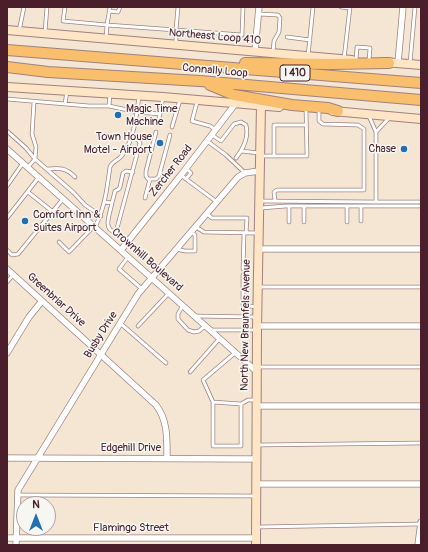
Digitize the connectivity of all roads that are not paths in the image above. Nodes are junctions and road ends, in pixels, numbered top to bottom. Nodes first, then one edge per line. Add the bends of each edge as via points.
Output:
1 (24, 7) edge
2 (48, 7) edge
3 (65, 7) edge
4 (110, 7) edge
5 (118, 7) edge
6 (178, 7) edge
7 (243, 7) edge
8 (259, 7) edge
9 (313, 7) edge
10 (341, 7) edge
11 (403, 7) edge
12 (415, 7) edge
13 (350, 8) edge
14 (110, 11) junction
15 (259, 14) junction
16 (107, 25) junction
17 (7, 30) edge
18 (176, 30) junction
19 (19, 32) junction
20 (45, 34) junction
21 (287, 37) dead end
22 (106, 39) junction
23 (310, 40) junction
24 (176, 44) junction
25 (7, 50) edge
26 (255, 51) junction
27 (273, 52) junction
28 (308, 56) junction
29 (344, 59) junction
30 (356, 60) junction
31 (369, 62) junction
32 (169, 63) junction
33 (393, 63) junction
34 (410, 64) junction
35 (421, 65) edge
36 (7, 67) edge
37 (200, 81) junction
38 (421, 83) edge
39 (7, 87) edge
40 (67, 91) junction
41 (110, 94) junction
42 (139, 96) junction
43 (163, 97) junction
44 (180, 98) junction
45 (7, 99) edge
46 (198, 100) junction
47 (421, 100) edge
48 (34, 102) junction
49 (236, 103) junction
50 (65, 104) junction
51 (109, 106) junction
52 (260, 106) junction
53 (306, 109) junction
54 (319, 110) junction
55 (338, 111) junction
56 (137, 112) junction
57 (160, 114) junction
58 (368, 114) junction
59 (391, 116) junction
60 (421, 119) edge
61 (158, 124) dead end
62 (306, 125) junction
63 (172, 127) dead end
64 (216, 130) junction
65 (7, 131) edge
66 (156, 132) dead end
67 (376, 132) junction
68 (170, 135) dead end
69 (212, 136) junction
70 (130, 137) junction
71 (207, 141) junction
72 (7, 149) edge
73 (241, 151) junction
74 (260, 154) junction
75 (274, 156) junction
76 (236, 158) dead end
77 (35, 159) junction
78 (23, 163) junction
79 (28, 168) junction
80 (186, 168) junction
81 (47, 169) junction
82 (259, 171) junction
83 (133, 172) junction
84 (245, 172) junction
85 (181, 175) junction
86 (39, 177) junction
87 (75, 177) dead end
88 (150, 179) junction
89 (186, 179) junction
90 (7, 186) edge
91 (28, 192) junction
92 (145, 198) dead end
93 (63, 199) junction
94 (275, 201) junction
95 (104, 202) junction
96 (217, 202) junction
97 (376, 202) junction
98 (421, 202) edge
99 (112, 203) junction
100 (259, 204) junction
101 (289, 206) junction
102 (304, 206) junction
103 (347, 206) junction
104 (361, 206) junction
105 (421, 206) edge
106 (53, 212) junction
107 (206, 214) junction
108 (101, 216) junction
109 (7, 218) edge
110 (361, 220) dead end
111 (289, 222) dead end
112 (304, 222) dead end
113 (347, 222) dead end
114 (94, 226) junction
115 (196, 226) junction
116 (191, 232) junction
117 (245, 233) junction
118 (258, 234) junction
119 (59, 242) dead end
120 (176, 249) junction
121 (258, 249) junction
122 (421, 249) edge
123 (7, 250) edge
124 (121, 250) junction
125 (128, 256) junction
126 (243, 269) dead end
127 (7, 270) edge
128 (13, 275) junction
129 (243, 275) dead end
130 (152, 277) junction
131 (7, 282) edge
132 (258, 287) junction
133 (421, 287) edge
134 (142, 289) junction
135 (169, 292) junction
136 (42, 301) junction
137 (183, 305) junction
138 (257, 307) junction
139 (195, 316) junction
140 (257, 317) junction
141 (120, 323) junction
142 (206, 325) junction
143 (138, 326) dead end
144 (421, 326) edge
145 (257, 328) junction
146 (211, 330) junction
147 (220, 338) junction
148 (236, 352) junction
149 (7, 353) edge
150 (101, 354) junction
151 (166, 364) dead end
152 (421, 367) edge
153 (256, 369) junction
154 (190, 372) dead end
155 (213, 402) junction
156 (256, 403) junction
157 (241, 404) junction
158 (421, 406) edge
159 (421, 444) edge
160 (256, 445) junction
161 (7, 458) edge
162 (38, 458) junction
163 (167, 458) junction
164 (256, 459) junction
165 (256, 484) junction
166 (421, 484) edge
167 (18, 495) junction
168 (256, 496) junction
169 (421, 524) edge
170 (256, 527) junction
171 (7, 538) edge
172 (16, 538) junction
173 (256, 542) edge
174 (16, 545) edge
175 (418, 545) edge

1 - 19 lane
2 - 20 lane
3 - 16 lane via 63,21
4 - 14 lane
5 - 14 lane via 118,12
6 - 18 lane
7 - 18 lane via 242,35
8 - 15 street
9 - 23 lane
10 - 13 lane
11 - 33 street
12 - 34 lane
13 - 29 lane
14 - 16 lane
15 - 26 street
15 - 27 lane via 278,15 280,18
16 - 18 lane
16 - 22 lane
17 - 19 main road, Northeast Loop 410
18 - 24 lane
19 - 20 main road, Northeast Loop 410
20 - 22 main road, Northeast Loop 410
21 - 23 lane
22 - 24 main road, Northeast Loop 410
23 - 28 lane
24 - 26 main road, Northeast Loop 410
25 - 32 highway, Connally Loop / I 410
26 - 27 main road, Northeast Loop 410
27 - 28 main road, Northeast Loop 410
28 - 29 main road, Northeast Loop 410
29 - 30 main road, Northeast Loop 410
30 - 31 main road, Northeast Loop 410
30 - 31 lane via 357,47 370,48
31 - 32 highway
31 - 33 highway
32 - 38 highway, Connally Loop / I 410
33 - 34 main road
34 - 35 main road
36 - 37 highway, Connally Loop / I 410 via 48,72
37 - 47 highway, Connally Loop / I 410
37 - 55 highway via 234,95
39 - 40 main road
40 - 41 main road
40 - 50 lane
41 - 42 main road
41 - 51 lane
42 - 43 main road
42 - 56 lane
43 - 44 main road
43 - 57 lane
44 - 46 main road
44 - 63 lane
45 - 48 lane
46 - 49 main road
46 - 64 lane via 192,121
48 - 50 lane
48 - 77 lane via 32,134 36,147
49 - 52 main road
49 - 64 street, Zercher Road
50 - 51 lane
51 - 56 lane
52 - 53 main road
52 - 74 main road, North New Braunfels Avenue
53 - 54 main road
53 - 62 lane
54 - 55 main road
54 - 94 lane via 319,121 323,124 358,125 364,129 364,190 277,190 274,192
55 - 58 main road
56 - 57 lane
56 - 70 lane
57 - 61 lane
58 - 59 main road
58 - 67 lane
59 - 60 main road
59 - 67 lane
62 - 75 lane via 274,126
62 - 75 lane via 307,156
64 - 69 street, Zercher Road
65 - 77 lane
66 - 88 lane via 146,176
67 - 97 lane
68 - 88 lane via 159,176
69 - 71 street, Zercher Road
69 - 73 lane via 220,141 234,124 241,122 247,129
70 - 83 lane via 140,143
70 - 95 lane via 123,156 111,164
71 - 80 street, Zercher Road
71 - 84 lane
72 - 78 street, Crownhill Boulevard
73 - 74 lane
73 - 76 lane
74 - 75 lane
74 - 82 main road, North New Braunfels Avenue
77 - 79 lane
77 - 81 lane
78 - 79 street, Crownhill Boulevard
78 - 90 lane
79 - 86 street, Crownhill Boulevard
80 - 85 street, Zercher Road
80 - 89 lane via 191,173
81 - 87 lane via 60,168 70,171
81 - 108 lane via 85,205
82 - 84 street
82 - 100 main road, North New Braunfels Avenue
83 - 99 lane via 123,173 120,187 115,191
83 - 99 lane via 116,232 108,228
84 - 96 street, Busby Drive
85 - 89 lane
85 - 124 street, Zercher Road
86 - 91 lane
86 - 93 street, Crownhill Boulevard
88 - 92 lane
89 - 96 lane
91 - 106 lane
91 - 109 lane
93 - 106 lane
93 - 114 street, Crownhill Boulevard
94 - 97 lane
94 - 100 lane
95 - 99 lane
95 - 108 lane
96 - 107 street, Busby Drive
97 - 98 lane
100 - 101 lane
100 - 118 main road, North New Braunfels Avenue
101 - 102 lane
101 - 111 lane
102 - 103 lane
102 - 112 lane
103 - 104 lane
103 - 113 lane
104 - 105 lane
104 - 110 lane
106 - 123 lane via 18,254 12,255
107 - 115 street, Busby Drive
107 - 117 lane via 212,218 247,218
108 - 114 lane
114 - 119 lane via 69,252
114 - 124 street, Crownhill Boulevard
115 - 116 street, Busby Drive
115 - 117 lane via 204,232
116 - 120 street, Busby Drive
116 - 120 lane via 195,235 195,251
117 - 118 lane
117 - 126 lane
118 - 121 main road, North New Braunfels Avenue
120 - 130 street, Busby Drive
121 - 122 street
121 - 132 main road, North New Braunfels Avenue
124 - 125 street, Crownhill Boulevard
125 - 130 street, Crownhill Boulevard
125 - 134 lane via 119,269
127 - 128 street, Greenbriar Drive
128 - 131 lane
128 - 136 street, Greenbriar Drive
129 - 138 lane via 243,305
130 - 134 street, Busby Drive
130 - 135 street, Crownhill Boulevard
132 - 133 lane
132 - 138 main road, North New Braunfels Avenue
134 - 141 street, Busby Drive
135 - 137 street, Crownhill Boulevard
135 - 143 lane
136 - 149 street
136 - 150 street, Greenbriar Drive
137 - 139 street, Crownhill Boulevard
137 - 142 lane via 178,319 188,330 198,331
138 - 140 main road, North New Braunfels Avenue
139 - 140 lane
139 - 142 street, Crownhill Boulevard
140 - 145 main road, North New Braunfels Avenue
141 - 150 street, Busby Drive
141 - 151 lane
142 - 146 street, Crownhill Boulevard
144 - 145 street
145 - 146 lane
145 - 153 main road, North New Braunfels Avenue
146 - 147 street, Crownhill Boulevard
147 - 148 street, Crownhill Boulevard
147 - 154 lane
148 - 153 street, Crownhill Boulevard
148 - 155 lane via 203,380
150 - 162 street, Busby Drive
150 - 163 street, Greenbriar Drive via 150,398 161,412 166,424
152 - 153 lane
153 - 156 main road, North New Braunfels Avenue
155 - 157 lane
155 - 157 lane via 212,446 241,446
156 - 157 lane via 248,400
156 - 158 street
156 - 160 main road, North New Braunfels Avenue
159 - 160 lane
160 - 164 main road, North New Braunfels Avenue
161 - 162 street, Edgehill Drive
162 - 163 street, Edgehill Drive
162 - 167 street, Busby Drive via 18,490
163 - 164 street, Edgehill Drive
164 - 165 main road, North New Braunfels Avenue
165 - 166 street
165 - 168 main road, North New Braunfels Avenue
167 - 168 lane
167 - 172 street, Busby Drive
168 - 170 main road, North New Braunfels Avenue
169 - 170 lane
169 - 175 street
170 - 173 main road, North New Braunfels Avenue
171 - 172 street, Flamingo Street
172 - 173 street, Flamingo Street
172 - 174 street, Busby Drive

